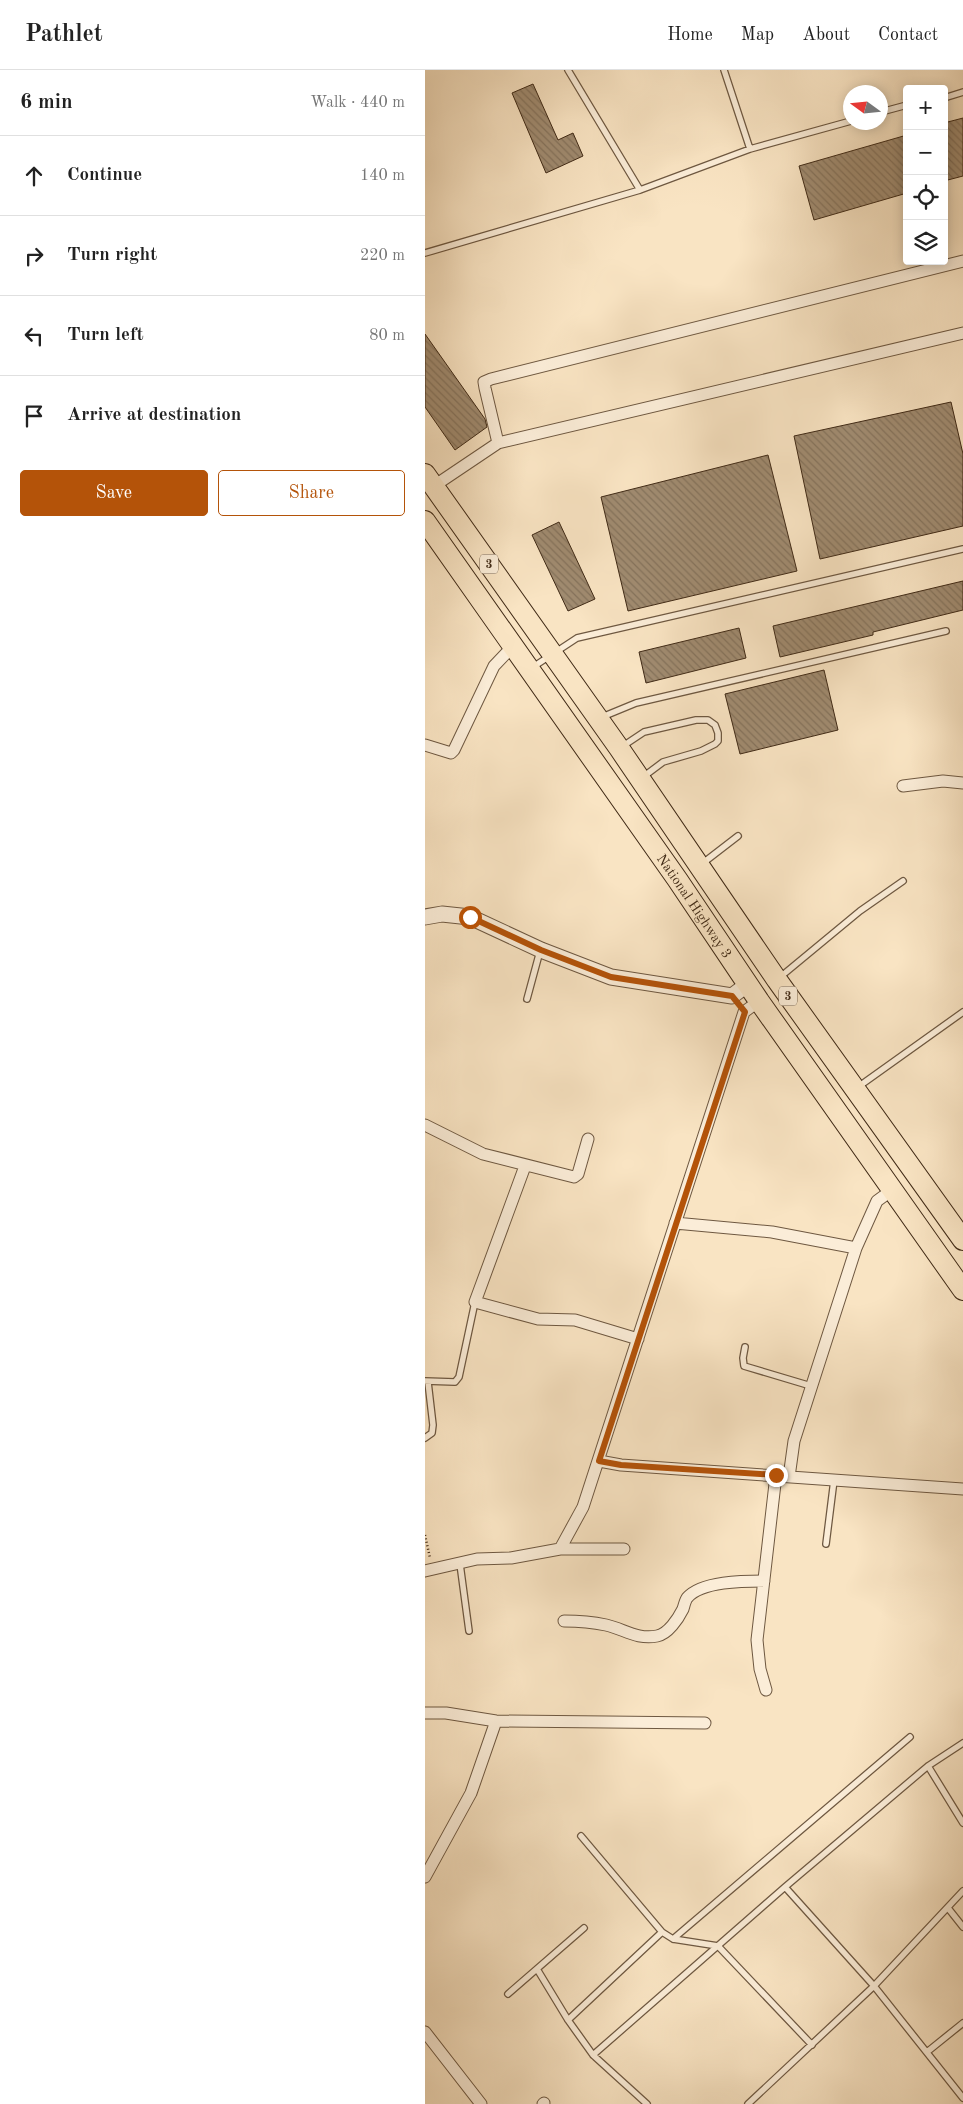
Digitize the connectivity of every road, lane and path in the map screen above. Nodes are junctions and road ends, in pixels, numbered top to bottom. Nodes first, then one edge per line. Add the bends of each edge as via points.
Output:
1 (568, 70) edge
2 (723, 70) edge
3 (963, 92) edge
4 (948, 97) edge
5 (903, 106) edge
6 (888, 110) edge
7 (843, 123) edge
8 (750, 149) junction
9 (640, 190) junction
10 (425, 253) edge
11 (963, 261) edge
12 (963, 333) edge
13 (498, 443) junction
14 (429, 480) edge
15 (425, 521) edge
16 (963, 549) edge
17 (946, 631) dead end
18 (513, 646) junction
19 (553, 654) junction
20 (529, 670) junction
21 (598, 719) junction
22 (425, 745) edge
23 (619, 748) junction
24 (640, 780) junction
25 (963, 784) edge
26 (903, 786) dead end
27 (738, 836) dead end
28 (699, 866) junction
29 (903, 881) dead end
30 (425, 917) edge
31 (541, 950) junction
32 (777, 980) junction
33 (748, 984) junction
34 (732, 996) junction
35 (527, 999) dead end
36 (752, 1007) junction
37 (963, 1012) edge
38 (855, 1090) junction
39 (425, 1125) edge
40 (589, 1140) dead end
41 (525, 1166) junction
42 (892, 1190) junction
43 (675, 1223) junction
44 (963, 1240) edge
45 (856, 1248) junction
46 (963, 1290) edge
47 (475, 1302) junction
48 (638, 1339) junction
49 (745, 1347) dead end
50 (427, 1381) edge
51 (811, 1386) junction
52 (425, 1438) edge
53 (599, 1461) junction
54 (776, 1475) junction
55 (789, 1477) junction
56 (834, 1480) junction
57 (963, 1489) edge
58 (425, 1535) edge
59 (826, 1544) dead end
60 (560, 1549) junction
61 (624, 1549) dead end
62 (460, 1564) junction
63 (428, 1570) edge
64 (764, 1581) junction
65 (564, 1621) dead end
66 (469, 1631) dead end
67 (766, 1690) dead end
68 (425, 1713) edge
69 (496, 1721) junction
70 (705, 1723) dead end
71 (911, 1737) dead end
72 (963, 1743) edge
73 (928, 1766) junction
74 (963, 1823) edge
75 (581, 1836) dead end
76 (425, 1877) edge
77 (785, 1887) junction
78 (963, 1891) edge
79 (948, 1908) junction
80 (963, 1927) edge
81 (584, 1928) dead end
82 (662, 1932) junction
83 (673, 1940) junction
84 (718, 1946) junction
85 (537, 1969) junction
86 (874, 1986) junction
87 (508, 1994) dead end
88 (568, 2020) junction
89 (963, 2023) edge
90 (425, 2032) edge
91 (812, 2045) junction
92 (927, 2052) junction
93 (593, 2055) junction
94 (963, 2098) edge
95 (481, 2104) edge
96 (647, 2104) edge
97 (748, 2104) edge

1 - 9 lane
2 - 8 lane
3 - 4 lane
5 - 6 lane
7 - 8 lane
8 - 9 lane
9 - 10 lane
11 - 13 street via 491,379 484,382
12 - 13 street
13 - 14 street
14 - 19 highway, National Highway 3 / 3
15 - 18 highway, National Highway 3 / 3
16 - 19 lane via 577,638
17 - 21 lane via 636,703
18 - 20 highway, National Highway 3 / 3
18 - 22 street via 494,666 454,750 451,753
19 - 20 lane
19 - 21 highway, National Highway 3 / 3
20 - 33 highway, National Highway 3 / 3
21 - 23 highway, National Highway 3 / 3
23 - 24 highway, National Highway 3 / 3
23 - 24 lane via 644,732 696,720 708,720 715,725 718,741 715,744 663,762
24 - 28 highway, National Highway 3 / 3
25 - 26 street via 943,781
27 - 28 lane
28 - 32 highway, National Highway 3 / 3
29 - 32 lane via 860,911
30 - 31 street via 442,914 470,917
31 - 34 street via 611,977
31 - 35 lane
32 - 38 highway, National Highway 3 / 3
33 - 34 street
33 - 36 highway, National Highway 3 / 3
34 - 36 street
36 - 42 highway, National Highway 3 / 3
36 - 43 street
37 - 38 lane
38 - 44 highway, National Highway 3 / 3
39 - 41 street via 483,1154
40 - 41 street via 578,1174 574,1177
41 - 47 street
42 - 45 street via 877,1201
42 - 46 highway, National Highway 3 / 3
43 - 45 street via 771,1232
43 - 48 street
45 - 51 street
47 - 48 street via 539,1319 575,1320
47 - 50 lane via 459,1377 455,1382
48 - 53 street
49 - 51 lane via 744,1366
50 - 52 lane via 433,1425 432,1433
51 - 55 street via 794,1441
53 - 54 street
53 - 60 street via 583,1507
54 - 55 street
54 - 64 street
55 - 56 street
56 - 57 street
56 - 59 lane
58 - 63 path
60 - 61 street
60 - 62 street
62 - 63 street
62 - 66 lane
64 - 65 street via 734,1581 701,1589 687,1599 672,1626 659,1636 641,1637 608,1625
64 - 67 street via 757,1640
68 - 69 street
69 - 70 street
69 - 76 street via 471,1793
71 - 83 lane
72 - 73 lane
73 - 74 lane
73 - 77 lane
75 - 82 lane
77 - 84 lane
77 - 86 lane
78 - 79 lane
79 - 80 lane
79 - 86 lane
81 - 85 lane
82 - 83 lane
82 - 88 lane
83 - 84 lane
84 - 91 lane
84 - 93 lane
85 - 87 lane
85 - 88 lane
86 - 91 lane
86 - 92 lane
88 - 93 lane
89 - 92 lane
90 - 95 street
91 - 97 lane
92 - 94 lane
93 - 96 lane

